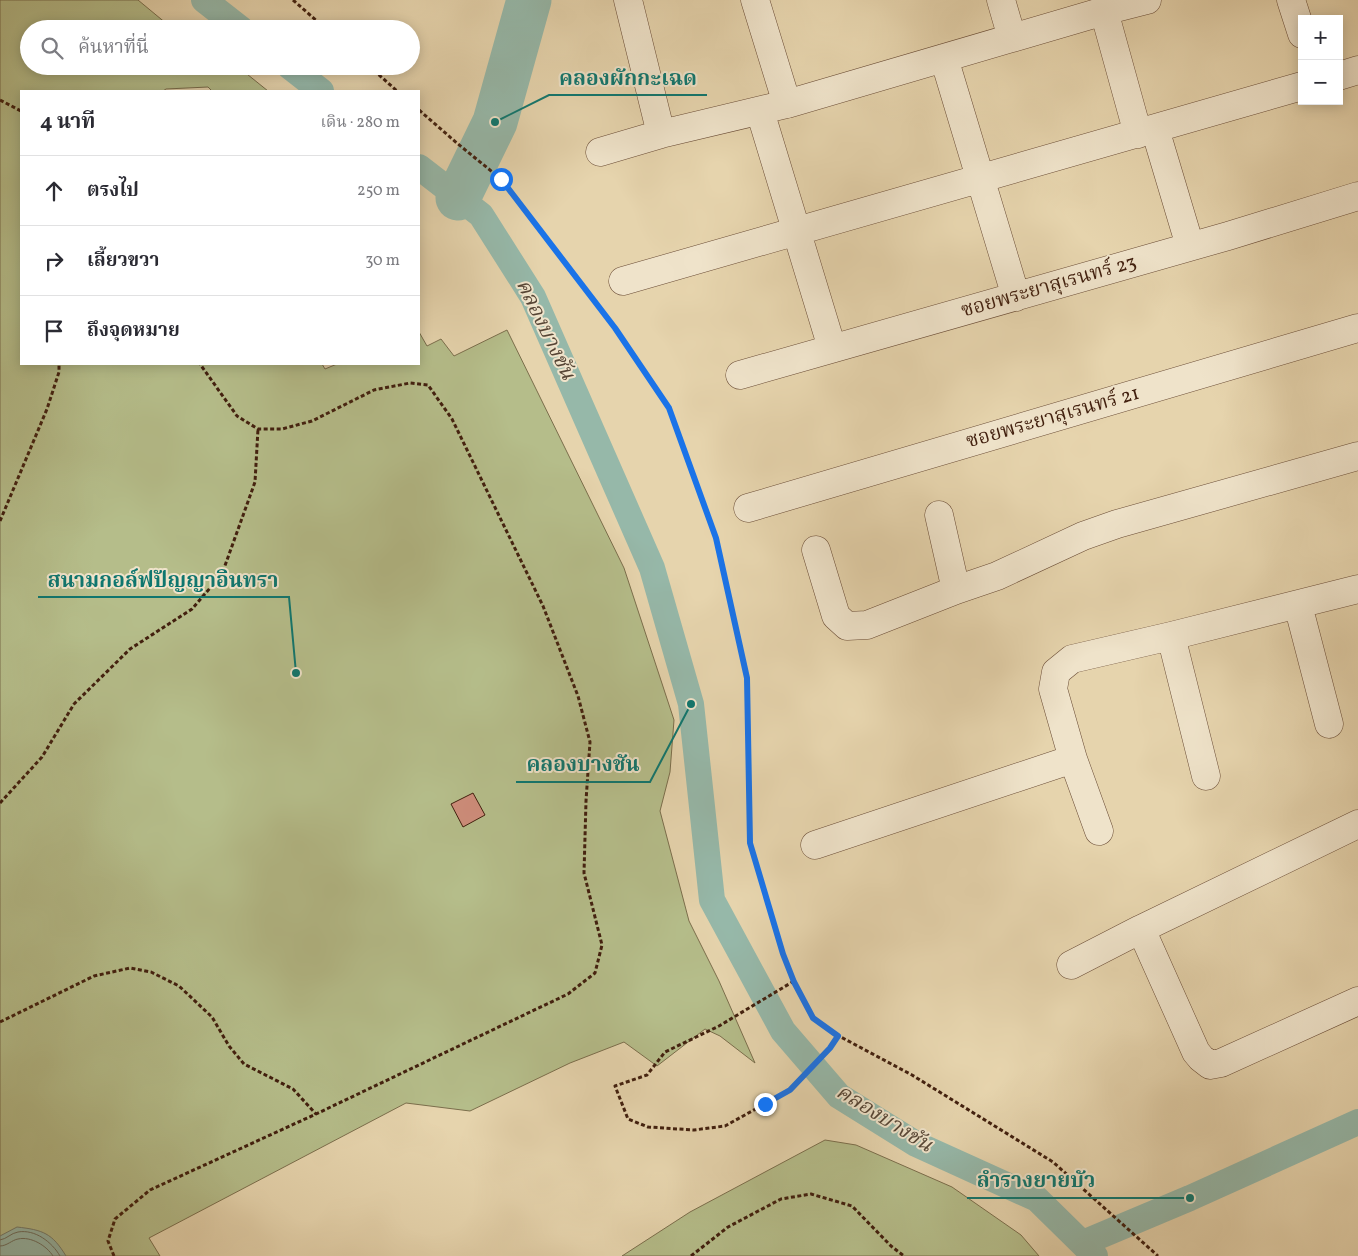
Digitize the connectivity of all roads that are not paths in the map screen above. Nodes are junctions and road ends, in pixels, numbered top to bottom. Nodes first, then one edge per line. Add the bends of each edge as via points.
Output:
1 (628, 0) edge
2 (755, 0) edge
3 (1001, 0) edge
4 (1146, 0) edge
5 (1291, 0) edge
6 (1104, 11) junction
7 (1298, 22) edge
8 (1012, 38) junction
9 (944, 58) junction
10 (1358, 70) edge
11 (1343, 75) edge
12 (1298, 87) edge
13 (787, 104) junction
14 (760, 112) junction
15 (1147, 131) junction
16 (661, 134) junction
17 (600, 152) dead end
18 (981, 179) junction
19 (1358, 196) edge
20 (795, 231) junction
21 (1190, 246) junction
22 (623, 281) dead end
23 (1016, 297) junction
24 (1358, 328) edge
25 (832, 348) junction
26 (740, 375) dead end
27 (1358, 456) edge
28 (748, 508) dead end
29 (939, 514) dead end
30 (816, 550) dead end
31 (1358, 589) edge
32 (956, 590) junction
33 (1298, 605) junction
34 (1171, 636) junction
35 (1329, 724) dead end
36 (1073, 759) junction
37 (1206, 776) dead end
38 (1358, 824) edge
39 (1099, 831) dead end
40 (815, 845) dead end
41 (1141, 929) junction
42 (1071, 965) dead end
43 (1358, 1001) edge

1 - 16 street
2 - 13 street
3 - 8 street
4 - 6 street
5 - 7 street
6 - 8 street
6 - 15 street
8 - 9 street
9 - 13 street
9 - 18 street
10 - 11 street
12 - 15 street
13 - 14 street
14 - 16 street
14 - 20 street
15 - 18 street
15 - 21 street
16 - 17 street
18 - 20 street
18 - 23 street
19 - 21 street, ซอยพระยาสุเรนทร์ 23
20 - 22 street
20 - 25 street
21 - 23 street, ซอยพระยาสุเรนทร์ 23
23 - 25 street, ซอยพระยาสุเรนทร์ 23
24 - 28 street, ซอยพระยาสุเรนทร์ 21
25 - 26 street, ซอยพระยาสุเรนทร์ 23
27 - 32 street via 1117,524 1083,536 997,576
29 - 32 street
30 - 32 street via 836,616 848,626 867,625
31 - 33 street
33 - 34 street
33 - 35 street
34 - 36 street via 1072,659 1056,672 1053,689
34 - 37 street
36 - 39 street
36 - 40 street
38 - 41 street
41 - 42 street
41 - 43 street via 1196,1052 1210,1065 1221,1063

